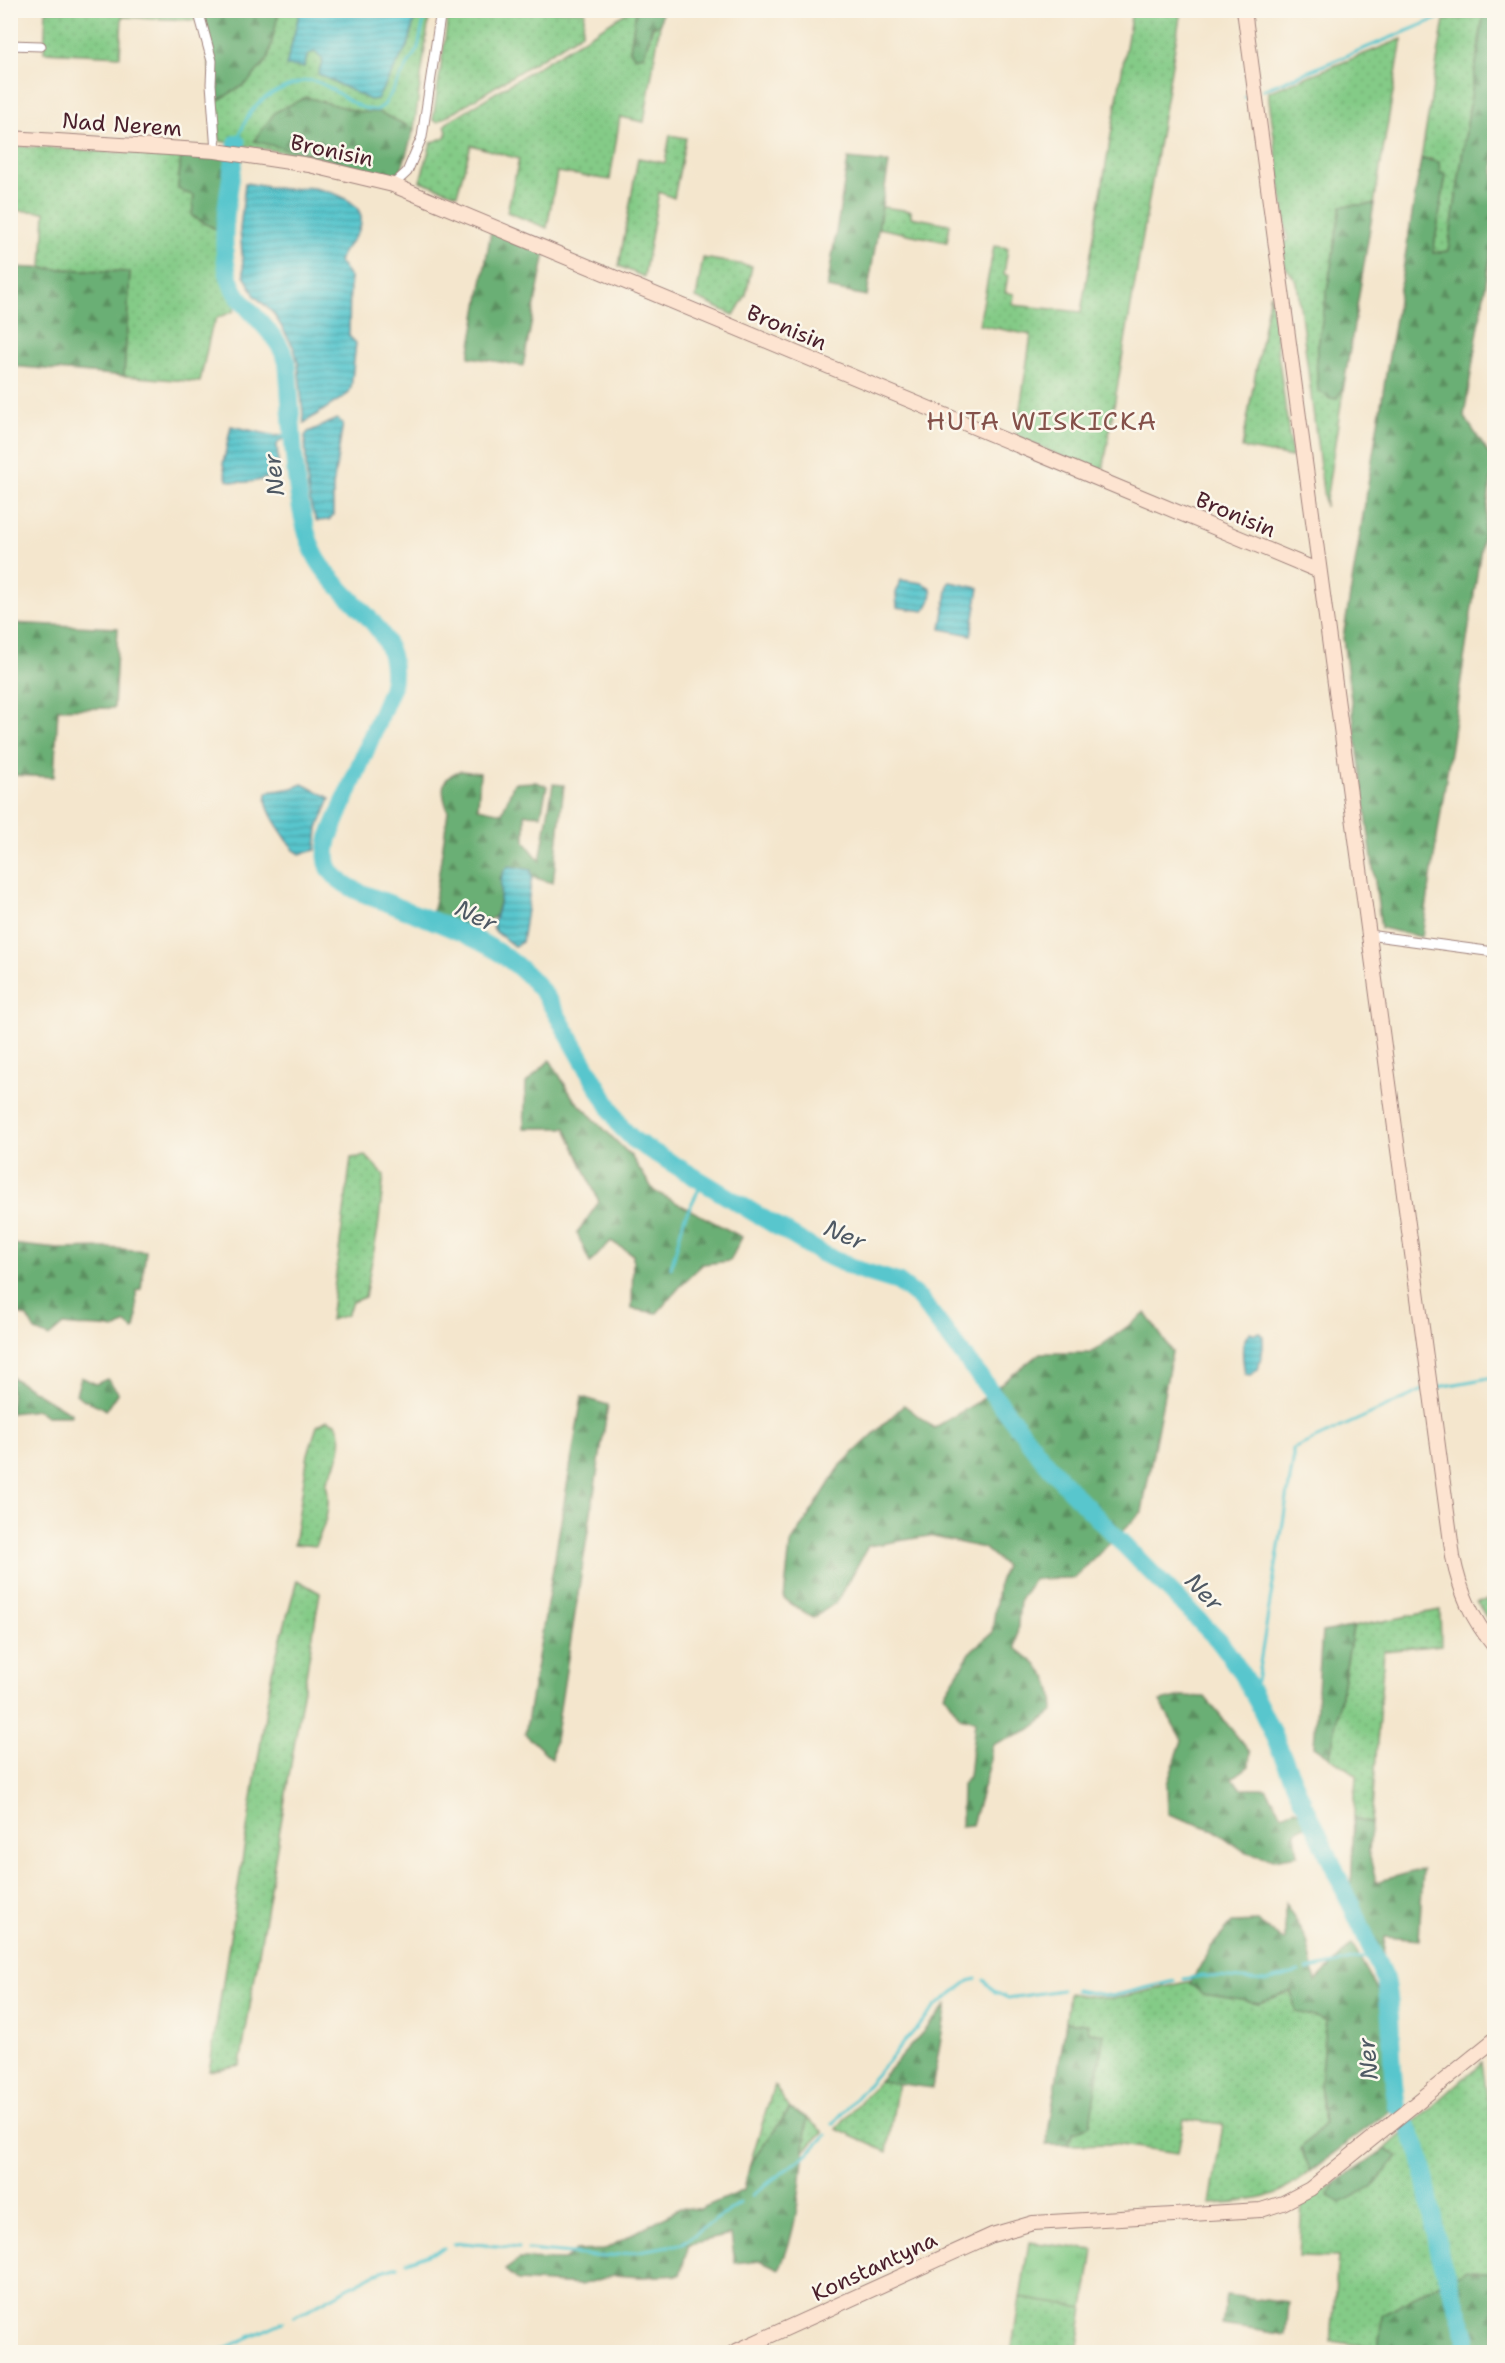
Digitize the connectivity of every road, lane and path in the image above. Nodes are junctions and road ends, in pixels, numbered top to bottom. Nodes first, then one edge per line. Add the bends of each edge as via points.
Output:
1 (198, 10) edge
2 (441, 10) edge
3 (1244, 10) edge
4 (10, 45) edge
5 (41, 46) dead end
6 (10, 138) edge
7 (229, 153) junction
8 (393, 185) junction
9 (1319, 571) junction
10 (1368, 935) junction
11 (1494, 952) edge
12 (1494, 1647) edge
13 (1494, 2040) edge
14 (734, 2352) edge

1 - 7 street
2 - 8 street via 422,137 407,172
3 - 9 street
4 - 5 street
6 - 7 street, Nad Nerem
7 - 8 street, Bronisin via 309,165
8 - 9 street, Bronisin
9 - 10 street
10 - 11 street
10 - 12 street via 1453,1557 1473,1618
13 - 14 street, Konstantyna via 1310,2189 1283,2203 1261,2210 1033,2223 992,2235

